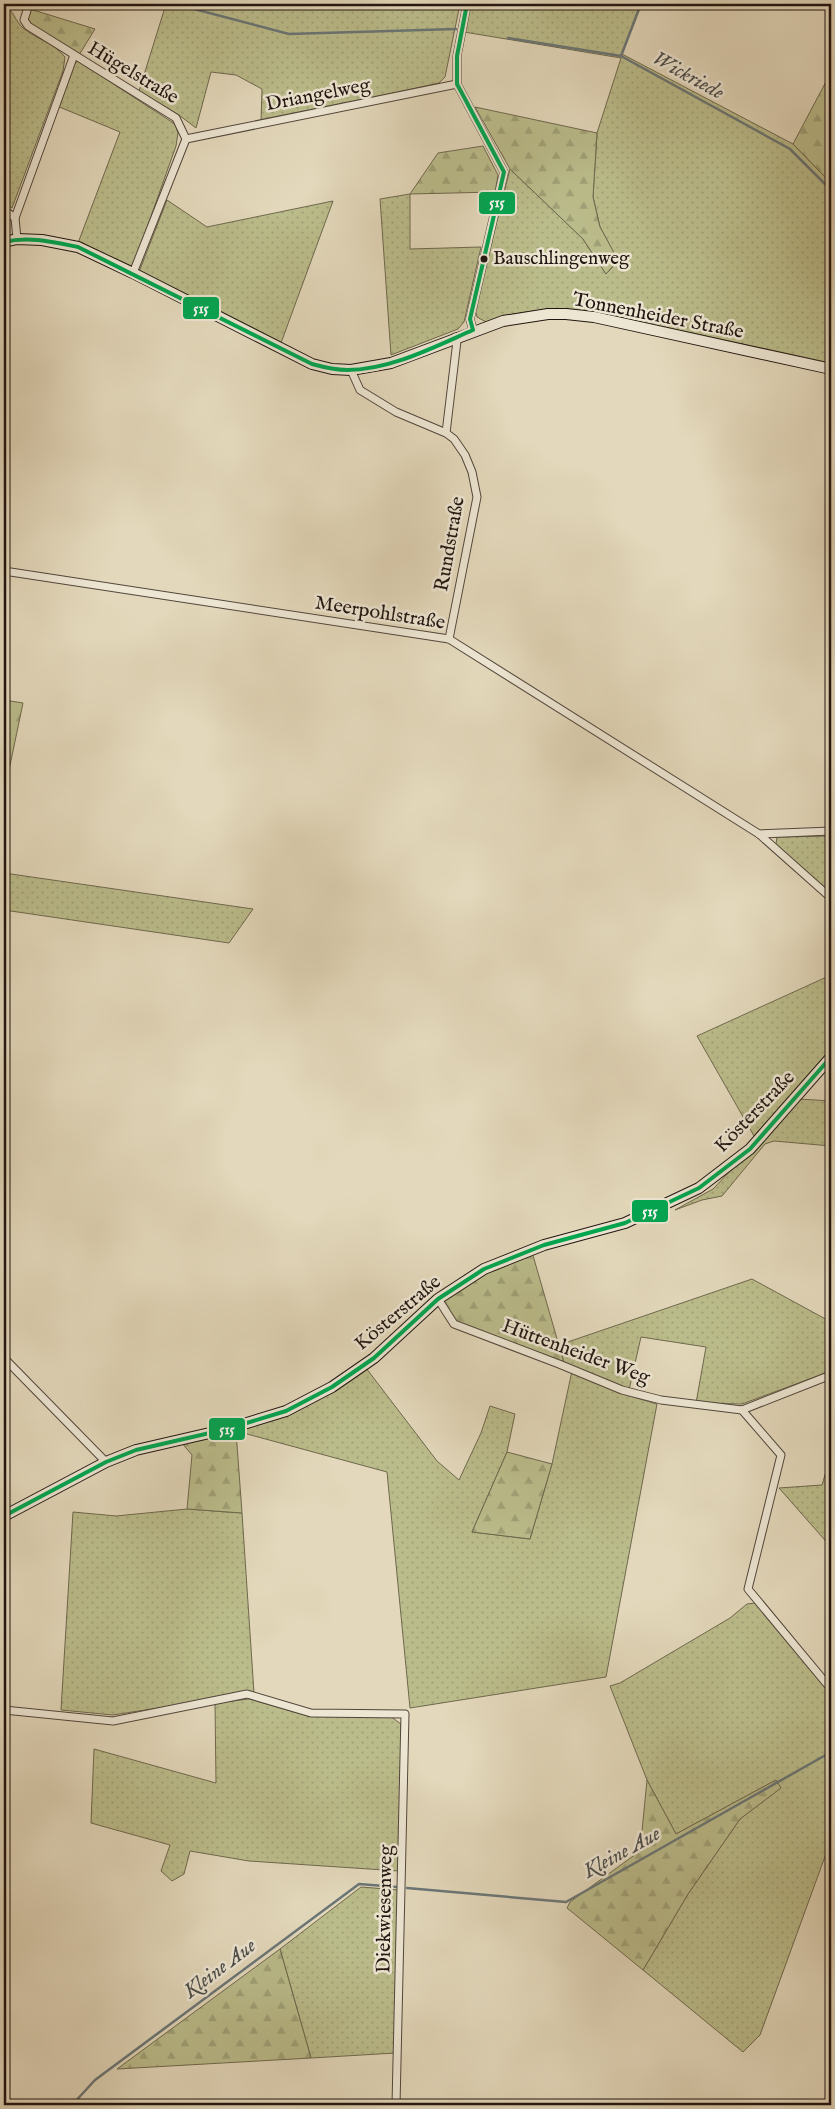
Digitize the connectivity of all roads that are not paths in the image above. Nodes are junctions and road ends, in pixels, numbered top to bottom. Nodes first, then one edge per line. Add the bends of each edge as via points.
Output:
1 (29, 4) edge
2 (467, 4) edge
3 (74, 56) junction
4 (457, 84) junction
5 (186, 139) junction
6 (4, 210) edge
7 (15, 218) junction
8 (17, 239) junction
9 (4, 242) edge
10 (133, 273) junction
11 (473, 330) junction
12 (455, 338) junction
13 (350, 370) junction
14 (831, 370) edge
15 (446, 433) junction
16 (4, 571) edge
17 (449, 639) junction
18 (831, 831) edge
19 (759, 834) junction
20 (831, 898) edge
21 (831, 1057) edge
22 (438, 1299) junction
23 (4, 1358) edge
24 (831, 1375) edge
25 (742, 1410) junction
26 (106, 1462) junction
27 (4, 1516) edge
28 (831, 1688) edge
29 (4, 1710) edge
30 (396, 2105) edge

1 - 3 street, Hügelstraße via 24,20 28,26
2 - 4 street via 457,56
3 - 5 street, Hügelstraße via 176,118
3 - 7 street
4 - 5 street, Driangelweg
4 - 11 street via 504,172 470,319
5 - 10 street
6 - 7 street
7 - 8 street
8 - 9 main road, Tonnenheider Straße
8 - 10 main road, Tonnenheider Straße via 78,247
10 - 13 main road, Tonnenheider Straße via 312,364
11 - 12 main road, Tonnenheider Straße
11 - 14 main road, Tonnenheider Straße via 527,316 566,314 594,317
12 - 13 main road, Tonnenheider Straße via 391,362
12 - 15 street
13 - 15 street, Rundstraße via 360,390 396,412
15 - 17 street, Rundstraße via 465,455 476,497
16 - 17 street, Meerpohlstraße
17 - 19 street, Meerpohlstraße
18 - 19 street
19 - 20 street, Meerpohlstraße
21 - 22 main road, Kösterstraße via 750,1149 699,1188 625,1224 544,1245 484,1268
22 - 25 street, Hüttenheider Weg via 454,1324 622,1390 660,1400
22 - 26 main road, Kösterstraße via 374,1358 332,1387 286,1411 227,1429 136,1450
23 - 26 street
24 - 25 street, Hüttenheider Weg
25 - 28 street via 781,1455 748,1589
26 - 27 main road, Kösterstraße
29 - 30 street, Diekwiesenweg via 113,1721 247,1694 311,1713 405,1714

